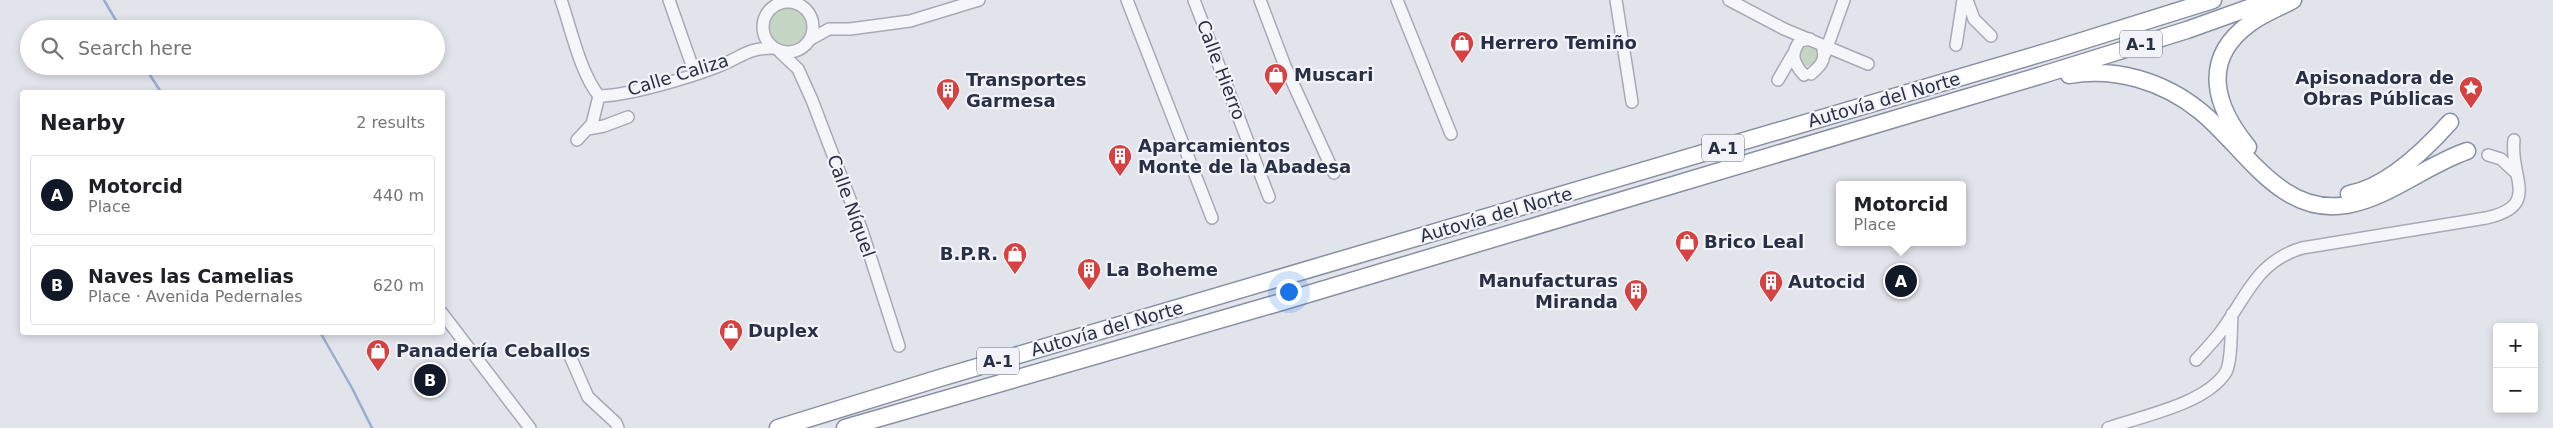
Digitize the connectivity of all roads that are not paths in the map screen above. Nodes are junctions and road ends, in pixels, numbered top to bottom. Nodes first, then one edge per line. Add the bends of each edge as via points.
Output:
1 (561, 0) edge
2 (669, 0) edge
3 (978, 0) edge
4 (1127, 0) edge
5 (1194, 0) edge
6 (1260, 0) edge
7 (1397, 0) edge
8 (1616, 0) edge
9 (1729, 0) edge
10 (1844, 0) edge
11 (1965, 0) edge
12 (2213, 0) edge
13 (2271, 0) edge
14 (2293, 0) edge
15 (789, 1) edge
16 (772, 4) edge
17 (810, 14) junction
18 (762, 29) junction
19 (829, 29) junction
20 (1784, 29) junction
21 (1991, 36) dead end
22 (1812, 40) junction
23 (809, 41) junction
24 (1956, 45) dead end
25 (754, 48) junction
26 (776, 50) junction
27 (1826, 50) junction
28 (1794, 51) junction
29 (1868, 64) dead end
30 (798, 69) junction
31 (695, 74) junction
32 (1778, 80) dead end
33 (2010, 84) junction
34 (600, 96) junction
35 (1632, 102) dead end
36 (628, 117) dead end
37 (2450, 122) dead end
38 (588, 129) junction
39 (1451, 134) dead end
40 (576, 140) dead end
41 (2514, 140) dead end
42 (2467, 151) dead end
43 (2488, 155) dead end
44 (1334, 173) dead end
45 (2519, 176) junction
46 (1269, 197) dead end
47 (1212, 218) dead end
48 (2232, 313) junction
49 (445, 317) edge
50 (898, 346) dead end
51 (570, 356) dead end
52 (2196, 360) dead end
53 (530, 428) edge
54 (618, 428) edge
55 (778, 428) edge
56 (845, 428) edge
57 (2108, 428) edge

1 - 34 street via 583,65
2 - 31 street
3 - 19 street via 910,21 850,30
4 - 47 street
5 - 46 street, Calle Hierro
6 - 44 street via 1285,66
7 - 39 street
8 - 35 street
9 - 20 street
10 - 27 street
11 - 21 street via 1974,19
11 - 24 street
12 - 55 highway, Autovía del Norte / A-1
13 - 33 highway, Autovía del Norte / A-1 via 2187,30
14 - 37 highway via 2240,32 2226,47 2218,76 2222,108 2234,130 2249,148 2291,185 2317,194 2352,193 2384,179 2417,156
15 - 16 street
15 - 17 street via 802,6
16 - 18 street
17 - 19 street
17 - 23 street via 813,27
18 - 25 street
18 - 26 street via 766,40
19 - 23 street
20 - 22 street
20 - 28 street via 1793,38
22 - 27 street
22 - 28 street via 1800,40
23 - 26 street via 797,52
23 - 30 street via 800,56
25 - 26 street, Calle Caliza
25 - 31 street, Calle Caliza via 720,66
26 - 30 street, Calle Níquel
27 - 28 street via 1820,65 1807,75 1794,64
27 - 29 street
28 - 32 street
30 - 50 street, Calle Níquel via 862,231
31 - 34 street, Calle Caliza
33 - 42 highway via 2086,72 2146,81 2168,90 2200,111 2265,176 2291,196 2322,204 2346,205 2371,197
33 - 56 highway, Autovía del Norte / A-1 via 1271,305
34 - 38 street
36 - 38 street
38 - 40 street
41 - 45 street via 2514,162
43 - 45 street via 2502,159
45 - 48 street via 2518,201 2502,215 2287,252 2252,282
48 - 52 street via 2220,333
48 - 57 street via 2226,371 2210,388 2181,404
49 - 53 street
51 - 54 street via 588,398

